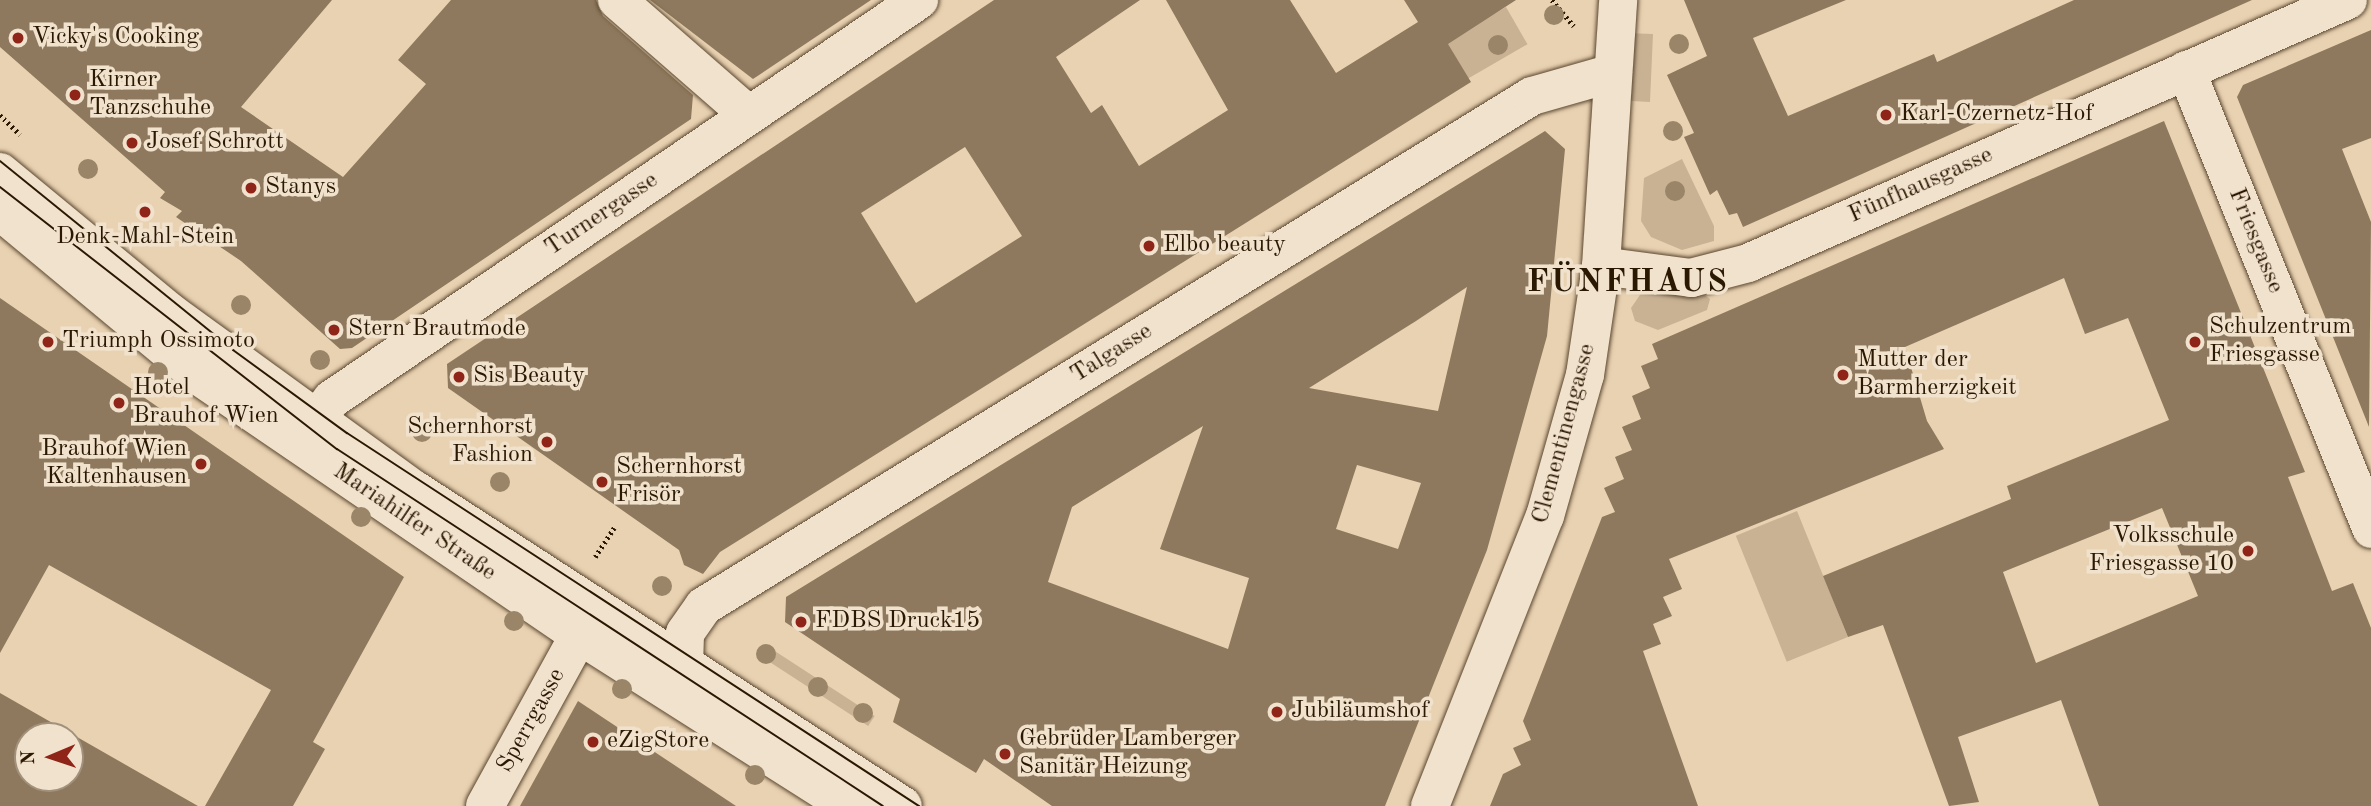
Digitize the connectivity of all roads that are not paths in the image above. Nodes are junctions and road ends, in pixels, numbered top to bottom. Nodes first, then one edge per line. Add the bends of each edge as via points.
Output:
1 (617, 0) edge
2 (919, 0) edge
3 (1618, 0) edge
4 (2348, 0) edge
5 (2186, 70) junction
6 (1613, 74) junction
7 (749, 115) junction
8 (0, 172) edge
9 (0, 211) edge
10 (1601, 266) junction
11 (306, 432) junction
12 (2371, 529) edge
13 (579, 635) junction
14 (683, 682) junction
15 (485, 806) edge
16 (848, 806) edge
17 (903, 806) edge
18 (1430, 806) edge

1 - 7 street
2 - 7 street, Turnergasse
3 - 6 street, Clementinengasse
4 - 5 street, Fünfhausgasse
5 - 10 street, Fünfhausgasse via 1748,263 1690,278
5 - 12 street, Friesgasse
6 - 10 street, Clementinengasse
6 - 14 street, Talgasse via 1532,96 704,606 685,633
7 - 11 street, Turnergasse via 332,399
8 - 11 street
9 - 11 street, Mariahilfer Straße via 196,373
10 - 18 street, Clementinengasse via 1585,375 1545,516
11 - 13 street, Mariahilfer Straße
11 - 14 street
13 - 14 street, Mariahilfer Straße
13 - 15 street, Sperrgasse
14 - 16 street, Mariahilfer Straße
14 - 17 street

